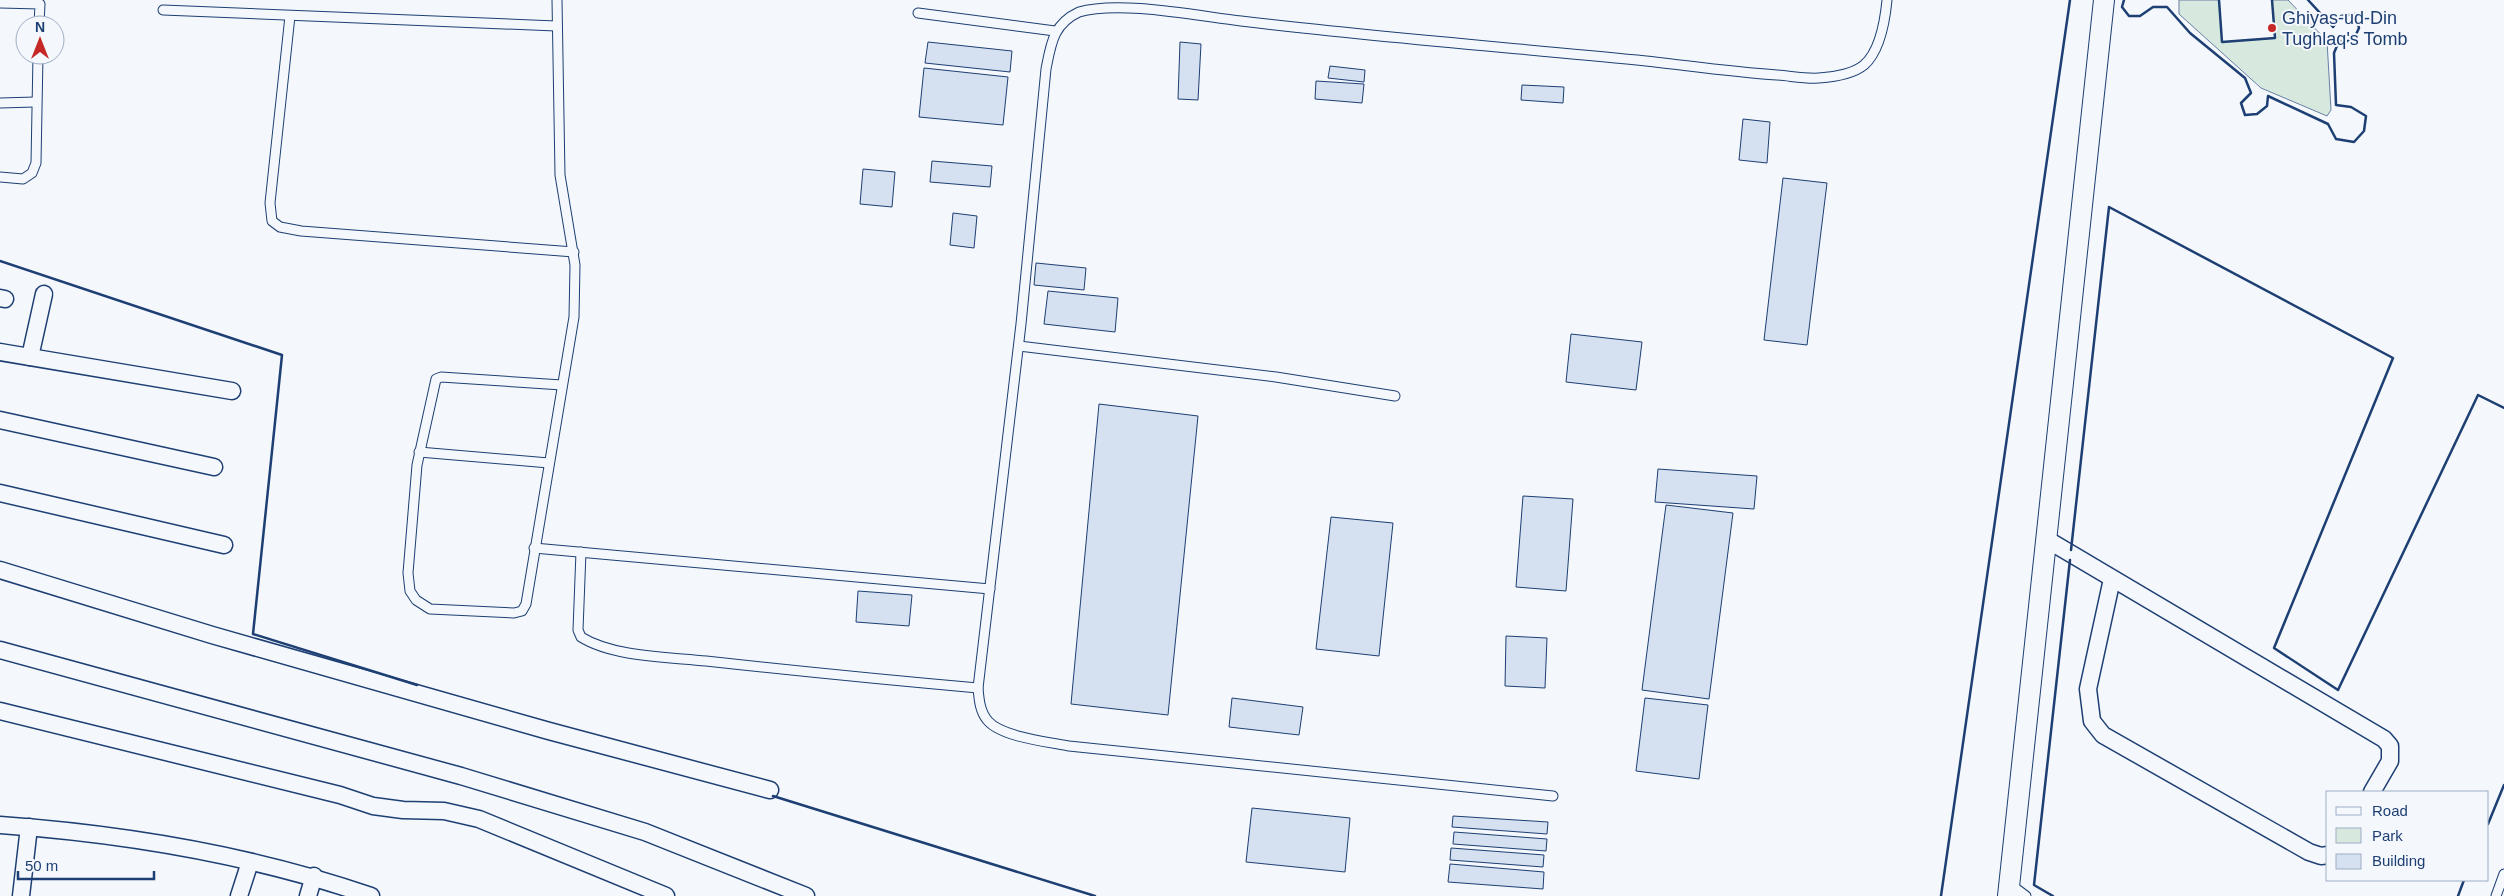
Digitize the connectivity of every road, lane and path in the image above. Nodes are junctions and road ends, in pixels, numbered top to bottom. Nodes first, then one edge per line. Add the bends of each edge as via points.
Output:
1 (557, 0) edge
2 (1887, 0) edge
3 (2104, 0) edge
4 (0, 3) edge
5 (164, 10) dead end
6 (918, 14) dead end
7 (39, 15) edge
8 (290, 16) junction
9 (556, 26) junction
10 (1055, 31) junction
11 (37, 65) edge
12 (35, 102) junction
13 (0, 103) edge
14 (0, 177) edge
15 (574, 252) junction
16 (44, 294) dead end
17 (1019, 346) junction
18 (0, 352) edge
19 (30, 357) junction
20 (562, 385) junction
21 (232, 392) dead end
22 (1395, 396) dead end
23 (0, 420) edge
24 (419, 452) junction
25 (549, 463) junction
26 (214, 467) dead end
27 (0, 493) edge
28 (2046, 540) junction
29 (224, 545) dead end
30 (534, 548) junction
31 (581, 552) junction
32 (0, 570) edge
33 (2112, 580) junction
34 (990, 589) junction
35 (0, 650) edge
36 (978, 688) junction
37 (0, 711) edge
38 (770, 790) dead end
39 (2373, 791) edge
40 (1553, 796) dead end
41 (0, 825) edge
42 (29, 827) junction
43 (2326, 855) edge
44 (250, 862) junction
45 (2504, 874) edge
46 (314, 876) junction
47 (2009, 890) edge
48 (21, 896) edge
49 (239, 896) edge
50 (308, 896) edge
51 (371, 896) edge
52 (666, 896) edge
53 (806, 896) edge
54 (2026, 896) edge
55 (2496, 896) edge

1 - 9 lane
2 - 10 lane via 1880,37 1863,66 1846,74 1818,78 1748,74 1240,21 1144,6 1102,6 1080,12 1061,23
3 - 28 street
4 - 7 lane via 40,4
5 - 8 lane
6 - 10 lane
8 - 9 lane
8 - 15 lane via 270,203 272,221 280,227 301,231
9 - 15 lane via 560,175
10 - 17 lane via 1046,69
11 - 12 lane
12 - 13 lane
12 - 14 lane via 36,163 32,173 23,179
15 - 20 lane via 574,317
16 - 19 street
17 - 22 lane via 1276,377
17 - 34 lane
18 - 19 street
19 - 21 street
20 - 24 lane via 441,377 433,384
20 - 25 lane
23 - 26 street
24 - 25 lane
24 - 30 lane via 408,583 416,600 430,609 522,611 526,604
25 - 30 lane
27 - 29 street
28 - 33 street
28 - 47 street
30 - 31 lane
31 - 34 lane
31 - 36 lane via 578,630 580,637 601,646 686,659
32 - 38 street via 212,635
33 - 39 street via 2384,739 2390,746 2390,760
33 - 43 street via 2088,689 2092,721 2103,735 2309,852
34 - 36 lane
35 - 53 street via 461,776 645,832
36 - 40 lane via 984,716 994,726 1019,736 1069,746
37 - 52 street via 330,792 373,806 444,811 479,819
41 - 42 street
42 - 44 street via 175,846
42 - 48 street
44 - 46 street
44 - 49 street
45 - 55 lane
46 - 50 street
46 - 51 street
47 - 54 lane

